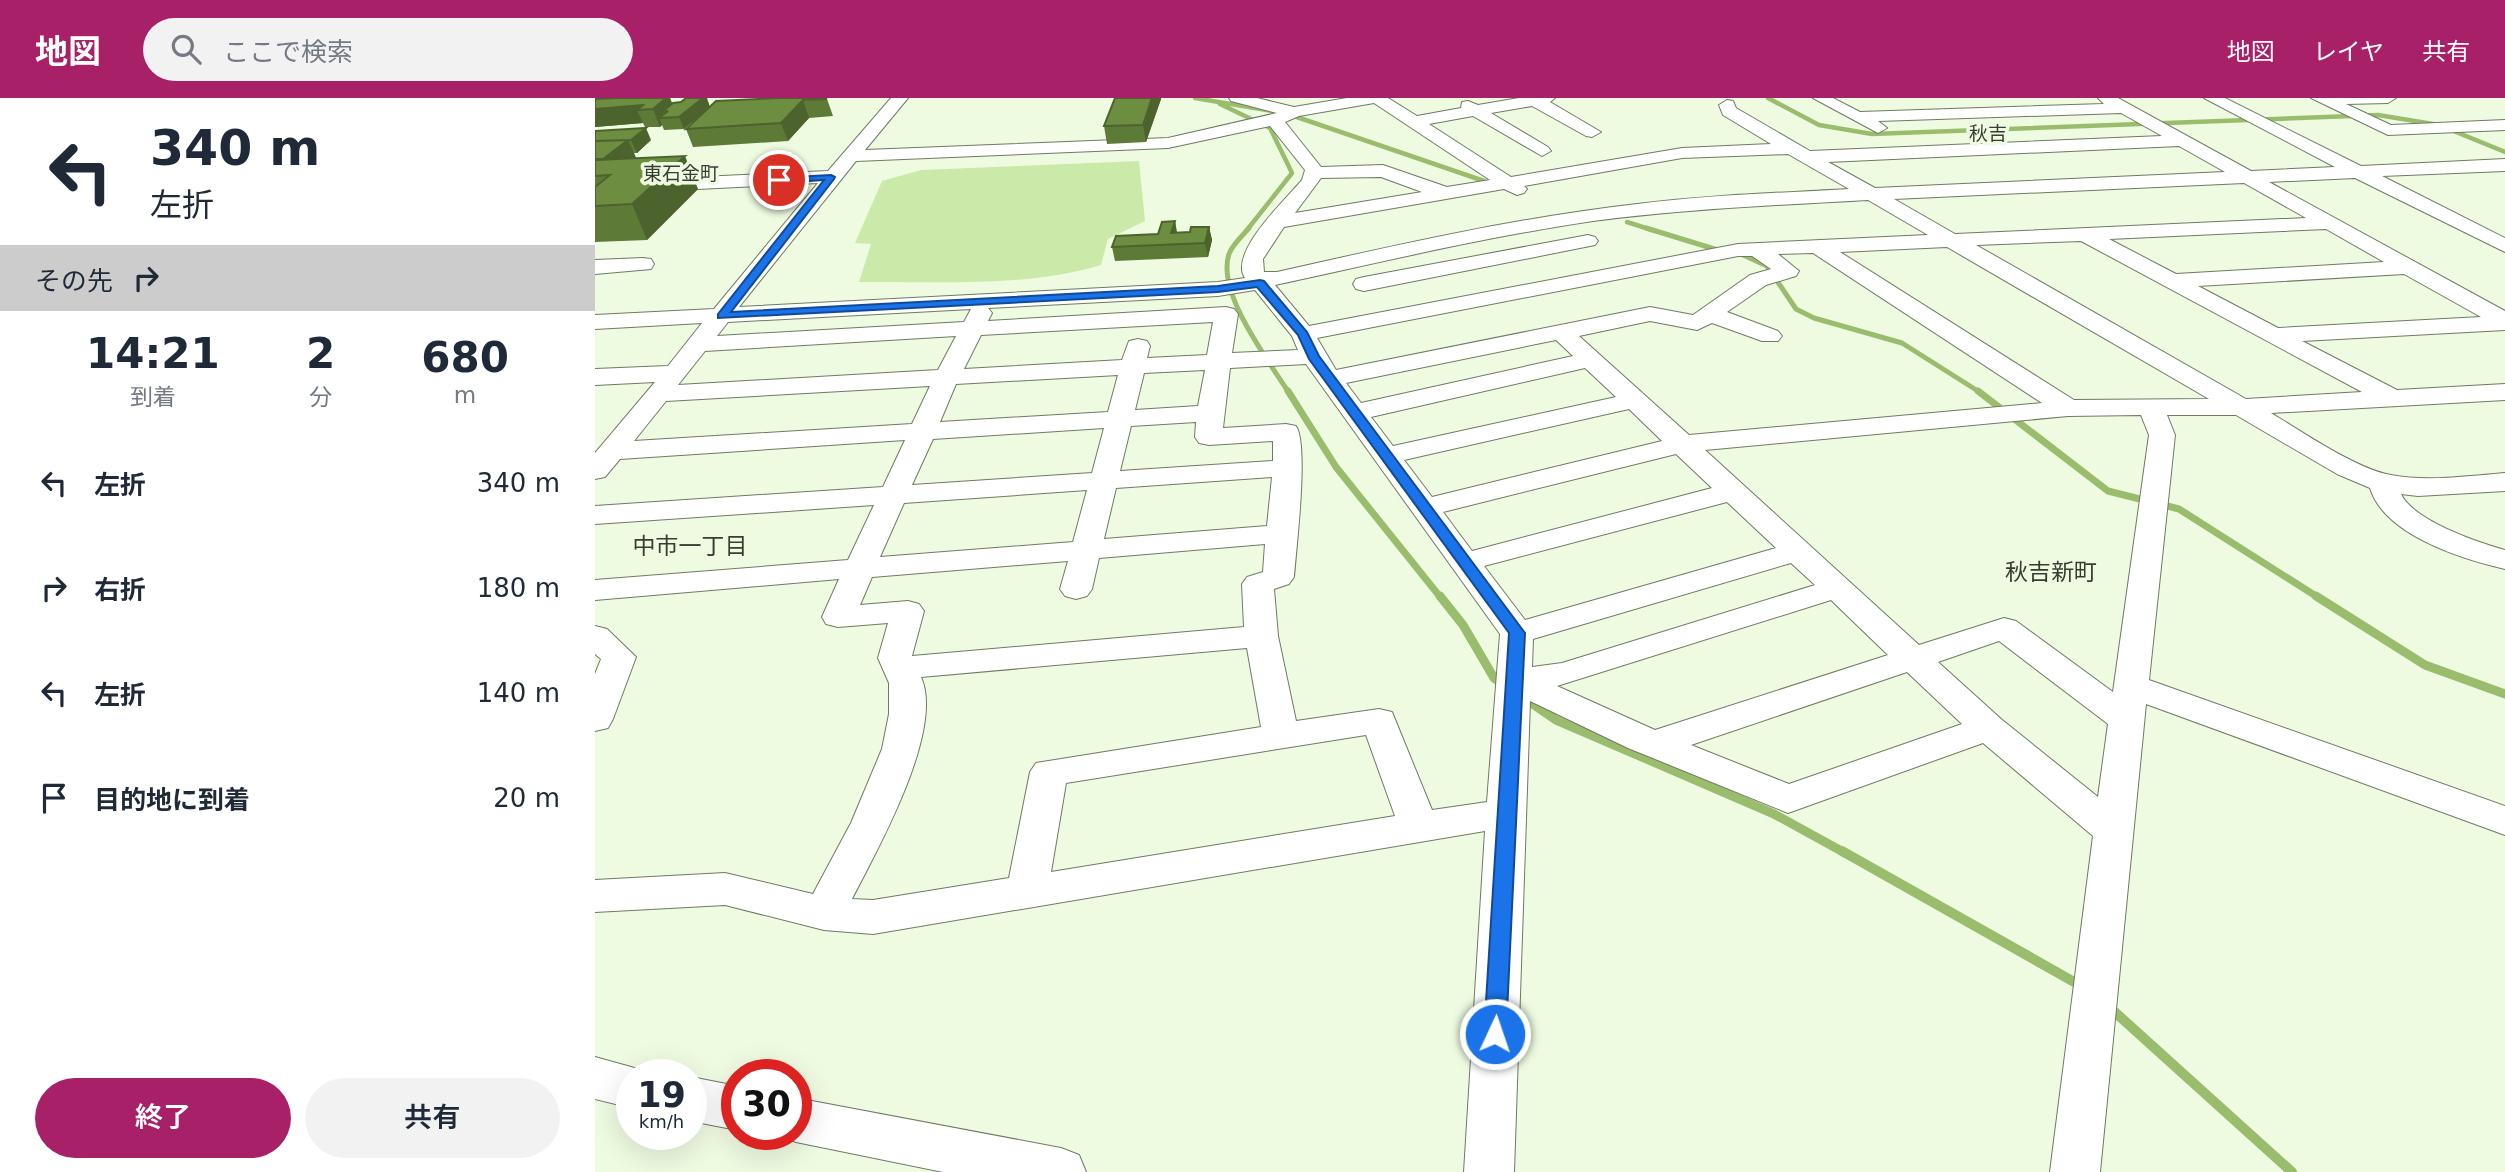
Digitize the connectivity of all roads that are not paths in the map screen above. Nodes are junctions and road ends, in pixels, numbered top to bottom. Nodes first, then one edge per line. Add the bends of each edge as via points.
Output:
1 (900, 98) edge
2 (1237, 98) edge
3 (1376, 98) edge
4 (1454, 98) edge
5 (1821, 98) edge
6 (2106, 98) edge
7 (2212, 98) edge
8 (2388, 98) edge
9 (1538, 99) edge
10 (2321, 99) edge
11 (1728, 102) dead end
12 (2123, 108) junction
13 (1475, 111) junction
14 (1296, 112) junction
15 (1858, 117) junction
16 (1274, 120) junction
17 (1413, 122) junction
18 (2505, 125) edge
19 (1592, 132) dead end
20 (2179, 141) junction
21 (1542, 150) dead end
22 (1799, 152) junction
23 (1925, 152) junction
24 (850, 156) junction
25 (2505, 165) edge
26 (2463, 167) junction
27 (2357, 172) junction
28 (1314, 173) junction
29 (831, 177) junction
30 (2245, 178) junction
31 (1507, 183) junction
32 (2505, 186) edge
33 (595, 188) edge
34 (1445, 194) junction
35 (1871, 194) junction
36 (1563, 220) junction
37 (1278, 222) junction
38 (2327, 223) junction
39 (1495, 232) junction
40 (2082, 233) junction
41 (1948, 238) junction
42 (1588, 242) dead end
43 (1420, 246) junction
44 (1817, 246) junction
45 (2505, 246) edge
46 (1756, 249) junction
47 (1520, 254) junction
48 (1346, 262) junction
49 (643, 264) dead end
50 (595, 267) edge
51 (2408, 267) junction
52 (1443, 269) junction
53 (2170, 281) junction
54 (1260, 283) junction
55 (1364, 284) junction
56 (1555, 285) junction
57 (1149, 292) junction
58 (1475, 301) junction
59 (985, 302) junction
60 (1710, 314) junction
61 (722, 316) junction
62 (1577, 316) junction
63 (1392, 317) junction
64 (1144, 320) junction
65 (595, 322) edge
66 (2505, 322) edge
67 (971, 329) junction
68 (2271, 335) junction
69 (1770, 336) dead end
70 (1514, 340) junction
71 (700, 344) junction
72 (1308, 345) junction
73 (1426, 359) junction
74 (1591, 359) junction
75 (1220, 361) junction
76 (1133, 367) junction
77 (676, 373) junction
78 (595, 377) edge
79 (947, 377) junction
80 (1331, 379) junction
81 (2505, 392) edge
82 (658, 394) junction
83 (2394, 398) junction
84 (1635, 400) junction
85 (2241, 407) junction
86 (2068, 408) junction
87 (2151, 410) junction
88 (1210, 413) junction
89 (1354, 413) junction
90 (1121, 419) junction
91 (924, 432) junction
92 (1682, 444) junction
93 (1386, 456) junction
94 (603, 461) edge
95 (1287, 468) junction
96 (1105, 480) junction
97 (2505, 482) edge
98 (2383, 483) junction
99 (1733, 491) junction
100 (895, 494) junction
101 (1425, 508) junction
102 (595, 515) edge
103 (1282, 534) junction
104 (1086, 551) junction
105 (1798, 551) junction
106 (2505, 560) edge
107 (1465, 562) junction
108 (860, 567) junction
109 (1837, 588) junction
110 (605, 589) edge
111 (1076, 589) dead end
112 (595, 619) edge
113 (1517, 633) junction
114 (595, 636) edge
115 (1261, 636) junction
116 (1913, 658) junction
117 (903, 668) junction
118 (1514, 680) junction
119 (2129, 704) junction
120 (595, 719) edge
121 (1987, 728) junction
122 (1281, 737) junction
123 (1654, 744) junction
124 (1505, 813) junction
125 (2505, 821) edge
126 (1419, 828) junction
127 (2112, 830) junction
128 (1027, 892) junction
129 (595, 896) edge
130 (824, 913) junction
131 (595, 1078) edge
132 (616, 1083) edge
133 (812, 1123) edge
134 (1061, 1172) edge
135 (1489, 1172) edge
136 (2075, 1172) edge

1 - 24 street
2 - 14 street
3 - 14 street
3 - 17 street
4 - 13 street
5 - 15 street
6 - 12 street
7 - 27 street
8 - 10 street
9 - 13 street
9 - 19 street
10 - 18 street via 2388,130
11 - 22 street via 1729,111
12 - 15 street
12 - 20 street
13 - 17 street
13 - 21 street
14 - 16 street
15 - 23 street
16 - 24 street via 1168,143
16 - 28 street
17 - 31 street
20 - 23 street
20 - 30 street
22 - 23 street
22 - 31 street via 1682,152
22 - 35 street
24 - 29 street
25 - 26 street
26 - 27 street
26 - 32 street
27 - 30 street
27 - 45 street
28 - 34 street via 1383,171
28 - 37 street
29 - 33 street
29 - 61 street
30 - 35 street
30 - 38 street
31 - 34 street
31 - 36 street
34 - 37 street
35 - 36 street via 1645,207
35 - 41 street
36 - 39 street
37 - 54 street via 1252,258
38 - 40 street
38 - 51 street
39 - 43 street
39 - 47 street
40 - 41 street
40 - 53 street
41 - 44 street
41 - 85 street
42 - 47 street
43 - 48 street
43 - 52 street
44 - 46 street
44 - 86 street
46 - 56 street
46 - 60 street via 1787,271 1758,280
47 - 52 street
47 - 56 street
48 - 54 street
48 - 55 street
49 - 50 street
51 - 53 street
51 - 66 street
52 - 55 street
52 - 58 street
53 - 68 street
54 - 57 street
54 - 72 street
55 - 63 street
56 - 58 street
56 - 62 street
57 - 59 street
57 - 64 street
58 - 63 street
58 - 70 street
59 - 61 street
59 - 67 street
60 - 62 street via 1697,323 1650,314
60 - 69 street
61 - 65 street
61 - 71 street
62 - 70 street
62 - 74 street
63 - 72 street
63 - 73 street
64 - 67 street
64 - 75 street via 1226,314
64 - 76 street
66 - 68 street
67 - 71 street
67 - 79 street
68 - 83 street
70 - 73 street
71 - 77 street
72 - 75 street
72 - 80 street
73 - 80 street
74 - 84 street
74 - 89 street
75 - 76 street
75 - 88 street
76 - 79 street
76 - 90 street
77 - 78 street
77 - 82 street
79 - 82 street
79 - 91 street
80 - 89 street
81 - 83 street
82 - 94 street
83 - 85 street
84 - 92 street
84 - 93 street
85 - 87 street
85 - 98 street via 2347,468
86 - 87 street
86 - 92 street
87 - 119 street via 2162,435
88 - 90 street
88 - 95 street via 1209,437 1286,432
89 - 93 street
90 - 91 street
90 - 96 street
91 - 94 street
91 - 100 street
92 - 99 street
92 - 101 street
93 - 101 street
95 - 96 street
95 - 103 street
96 - 100 street
96 - 104 street
97 - 98 street via 2418,487
98 - 106 street via 2390,502 2413,520 2484,555
99 - 105 street
99 - 107 street
100 - 102 street
100 - 108 street
101 - 107 street
103 - 104 street
103 - 115 street via 1278,577 1258,584
104 - 108 street
104 - 111 street
105 - 109 street
105 - 113 street
107 - 113 street
108 - 110 street
108 - 117 street via 838,617 908,611 895,658
109 - 116 street
109 - 118 street via 1565,674
110 - 112 street
113 - 118 street
114 - 120 street via 619,657
115 - 117 street
115 - 122 street
116 - 119 street via 2004,628
116 - 121 street
116 - 123 street
117 - 130 street via 909,715 895,772
118 - 123 street
118 - 124 street
119 - 125 street
119 - 127 street
121 - 123 street via 1788,800
121 - 127 street
122 - 126 street via 1379,721
122 - 128 street via 1049,772
124 - 126 street
124 - 135 street
126 - 128 street
127 - 136 street
128 - 130 street via 873,917
129 - 130 street via 726,889
131 - 132 street
133 - 134 street

